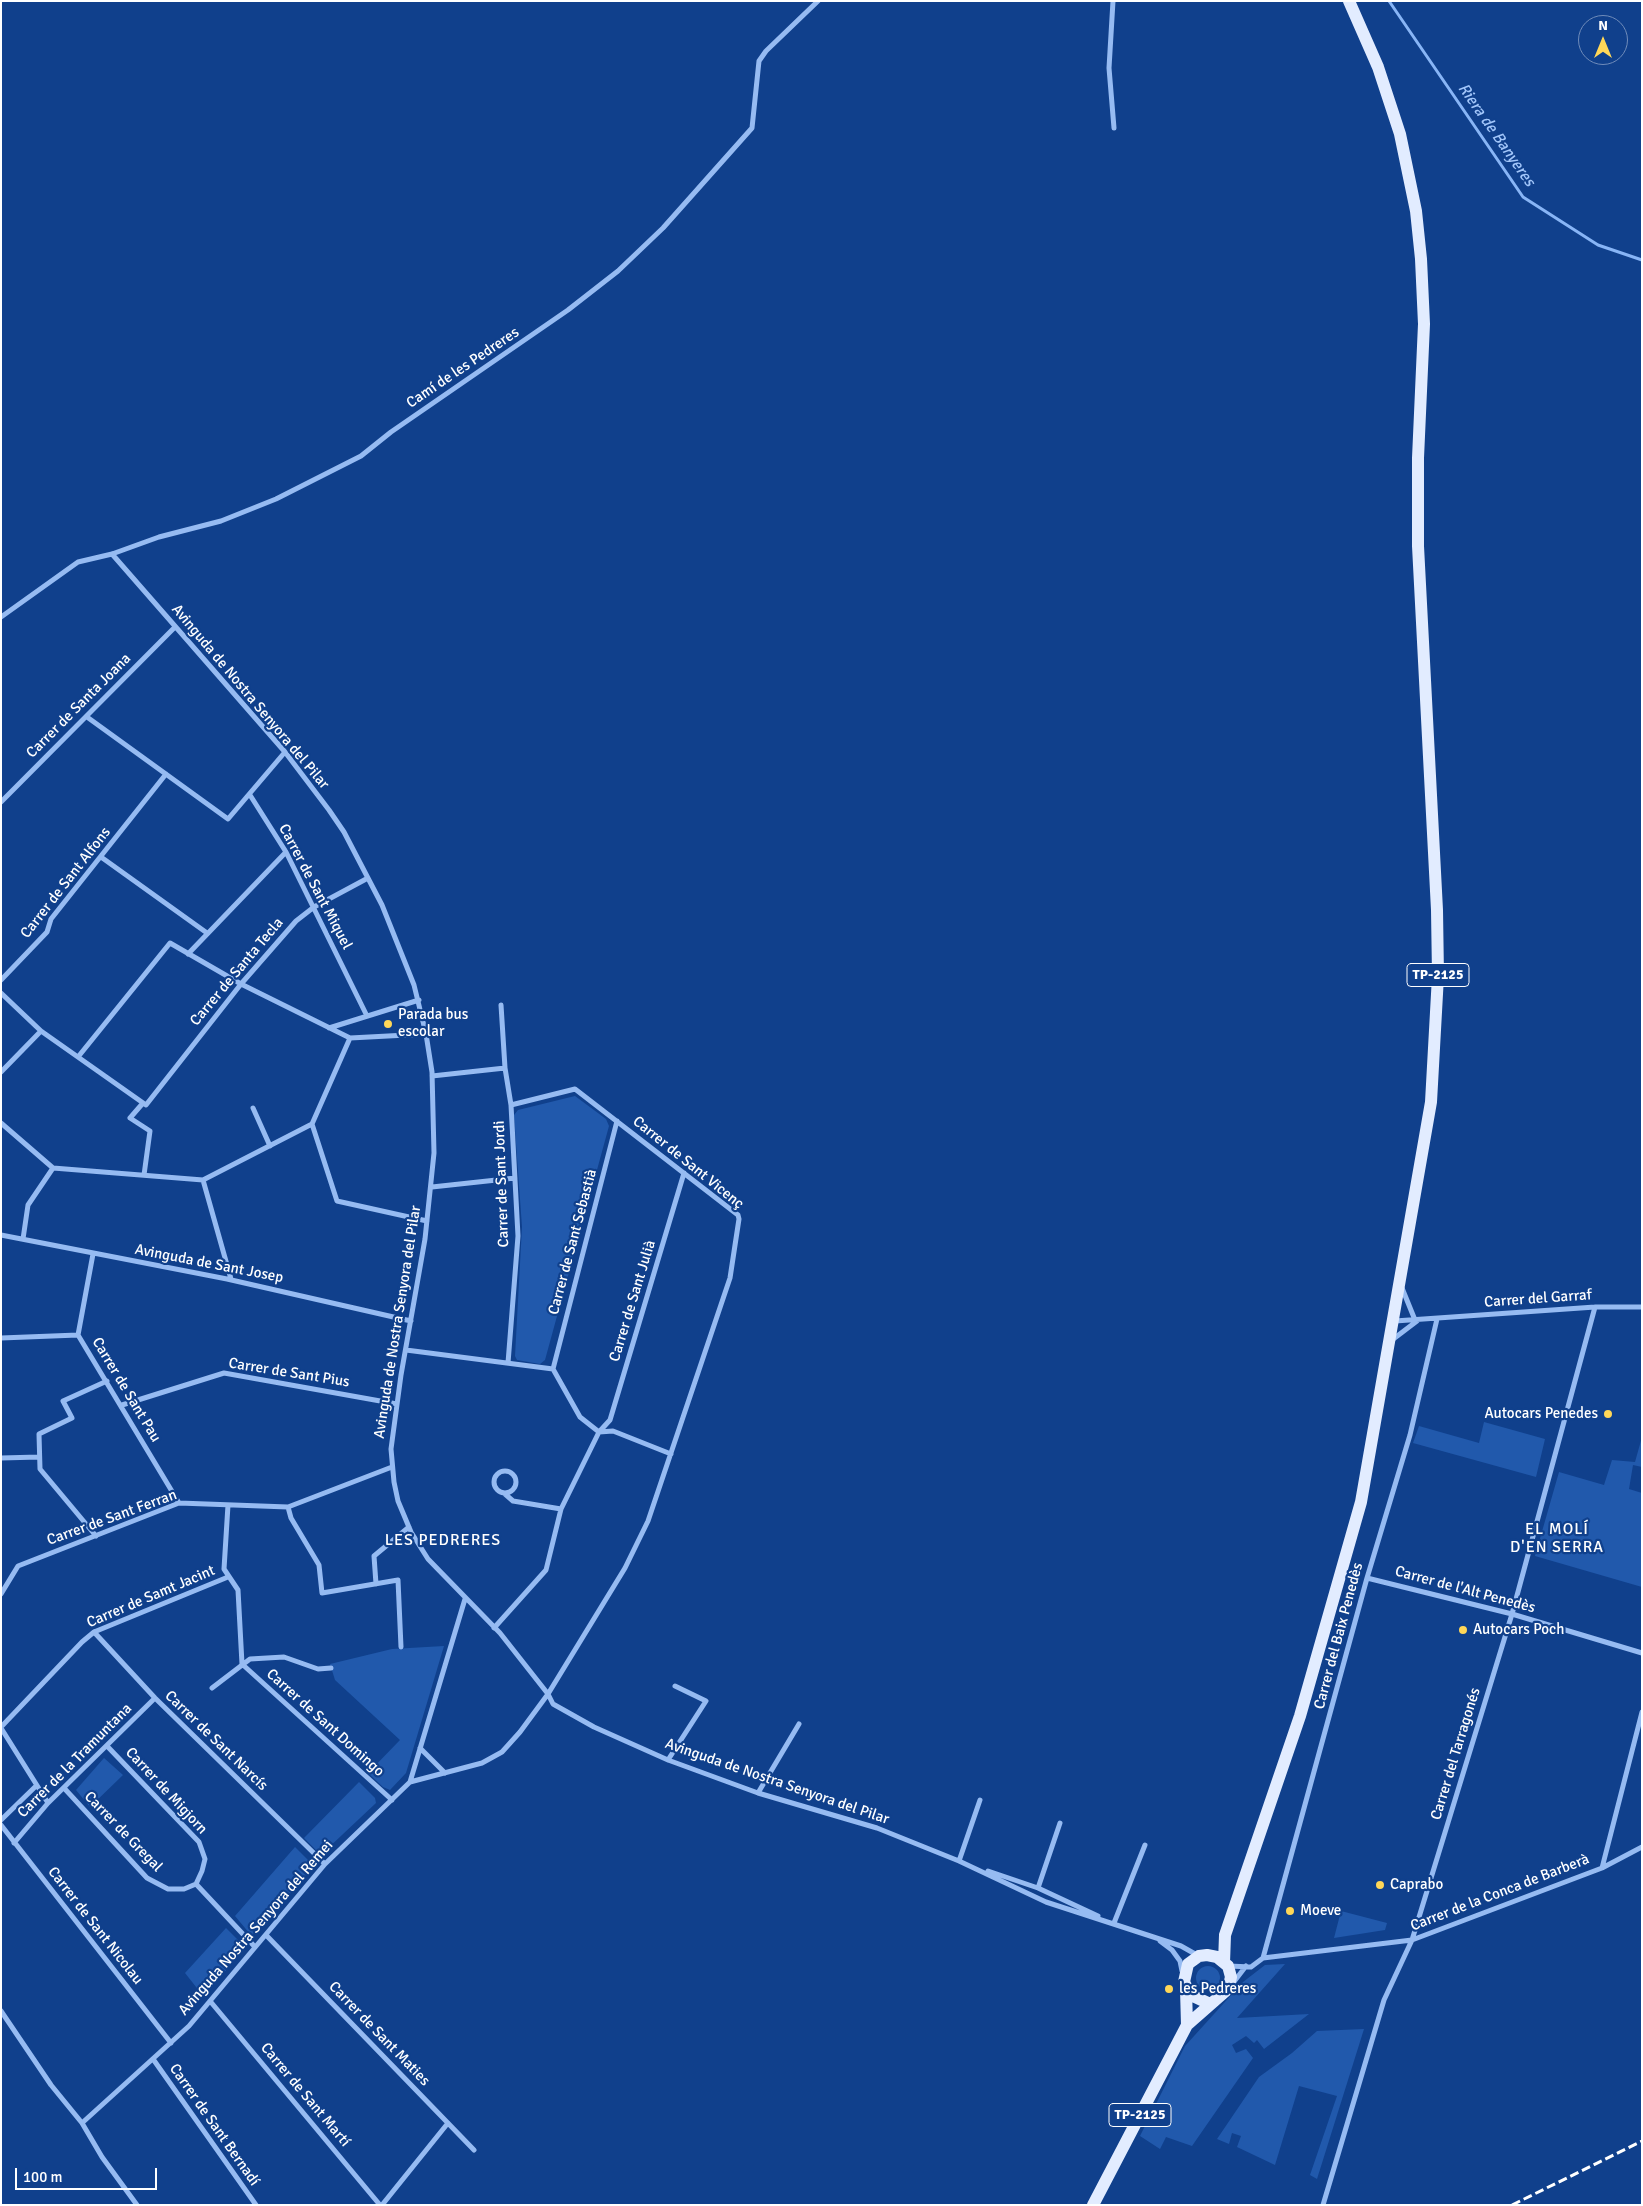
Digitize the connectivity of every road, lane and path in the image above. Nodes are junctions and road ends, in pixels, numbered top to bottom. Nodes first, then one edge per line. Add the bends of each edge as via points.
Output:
1 (818, 1) edge
2 (1113, 1) edge
3 (1349, 1) edge
4 (1114, 128) dead end
5 (112, 554) junction
6 (1, 617) edge
7 (175, 627) junction
8 (87, 717) junction
9 (285, 752) junction
10 (166, 774) junction
11 (250, 795) junction
12 (1, 802) edge
13 (286, 852) junction
14 (101, 857) junction
15 (368, 878) junction
16 (314, 906) junction
17 (207, 933) junction
18 (188, 954) junction
19 (1, 980) edge
20 (241, 984) junction
21 (1, 993) edge
22 (418, 1000) junction
23 (501, 1005) dead end
24 (367, 1016) junction
25 (329, 1028) junction
26 (40, 1031) junction
27 (426, 1034) junction
28 (350, 1038) junction
29 (78, 1057) junction
30 (505, 1068) junction
31 (1, 1072) edge
32 (432, 1076) junction
33 (144, 1104) junction
34 (511, 1105) junction
35 (253, 1108) dead end
36 (617, 1121) junction
37 (1, 1123) edge
38 (312, 1124) junction
39 (270, 1146) junction
40 (53, 1168) junction
41 (684, 1173) junction
42 (144, 1175) junction
43 (515, 1178) junction
44 (203, 1180) junction
45 (432, 1187) junction
46 (427, 1220) junction
47 (1, 1234) edge
48 (22, 1239) junction
49 (93, 1254) junction
50 (231, 1279) junction
51 (1401, 1282) junction
52 (1595, 1306) junction
53 (1642, 1307) edge
54 (1417, 1320) junction
55 (1437, 1320) junction
56 (411, 1321) junction
57 (1394, 1321) junction
58 (78, 1335) junction
59 (1, 1338) edge
60 (1390, 1342) junction
61 (406, 1350) junction
62 (508, 1363) junction
63 (553, 1369) junction
64 (107, 1381) junction
65 (397, 1404) junction
66 (122, 1405) junction
67 (599, 1432) junction
68 (671, 1454) junction
69 (39, 1457) junction
70 (1, 1458) edge
71 (392, 1467) junction
72 (512, 1491) junction
73 (505, 1494) junction
74 (513, 1501) junction
75 (179, 1503) junction
76 (228, 1504) junction
77 (288, 1507) junction
78 (561, 1509) junction
79 (409, 1527) junction
80 (96, 1536) junction
81 (228, 1577) junction
82 (1367, 1578) junction
83 (376, 1584) junction
84 (1, 1594) edge
85 (466, 1599) junction
86 (1512, 1614) junction
87 (494, 1628) junction
88 (94, 1632) junction
89 (401, 1647) dead end
90 (1642, 1653) edge
91 (242, 1664) junction
92 (331, 1668) dead end
93 (675, 1686) dead end
94 (212, 1688) dead end
95 (548, 1694) junction
96 (155, 1698) junction
97 (1642, 1712) edge
98 (798, 1724) dead end
99 (1, 1727) edge
100 (107, 1746) junction
101 (420, 1748) junction
102 (668, 1760) junction
103 (445, 1773) junction
104 (410, 1782) junction
105 (36, 1786) junction
106 (64, 1788) junction
107 (758, 1792) junction
108 (392, 1800) junction
109 (980, 1800) dead end
110 (48, 1803) junction
111 (1, 1820) edge
112 (1060, 1823) dead end
113 (1, 1825) edge
114 (14, 1843) junction
115 (1144, 1845) dead end
116 (1642, 1847) edge
117 (959, 1862) junction
118 (325, 1864) junction
119 (1602, 1868) junction
120 (196, 1884) junction
121 (1038, 1888) junction
122 (1114, 1923) junction
123 (1225, 1934) junction
124 (266, 1935) junction
125 (1156, 1938) junction
126 (1412, 1940) junction
127 (256, 1947) junction
128 (1203, 1956) junction
129 (1263, 1958) junction
130 (1226, 1964) junction
131 (1246, 1966) junction
132 (1185, 1984) junction
133 (1228, 1989) junction
134 (210, 2001) junction
135 (1210, 2004) junction
136 (1, 2011) edge
137 (1187, 2025) junction
138 (171, 2043) junction
139 (153, 2059) junction
140 (82, 2123) junction
141 (448, 2123) junction
142 (474, 2150) dead end
143 (1323, 2203) edge
144 (138, 2205) edge
145 (256, 2205) edge
146 (381, 2205) edge
147 (1093, 2205) edge

1 - 5 street, Camí de les Pedreres via 776,40 759,61 752,128 663,228 618,272 361,456 276,499 221,521
2 - 4 street via 1109,68
3 - 51 main road, TP-2125 via 1378,68 1400,134 1416,211 1422,274 1424,324 1418,546 1438,976 1431,1102
5 - 6 street, Camí de les Pedreres via 78,562
5 - 7 street, Avinguda de Nostra Senyora del Pilar
7 - 8 street, Carrer de Santa Joana
7 - 9 street, Avinguda de Nostra Senyora del Pilar
8 - 10 street
8 - 12 street, Carrer de Santa Joana
9 - 11 street
9 - 15 street, Avinguda de Nostra Senyora del Pilar via 330,810
10 - 11 street via 228,820
10 - 14 street, Carrer de Sant Alfons
11 - 13 street, Carrer de Sant Miquel
13 - 16 street, Carrer de Sant Miquel
13 - 17 street
14 - 17 street
14 - 19 street, Carrer de Sant Alfons via 52,919 47,932
15 - 16 street, Carrer de Santa Tecla
15 - 22 street, Avinguda de Nostra Senyora del Pilar via 395,933
16 - 20 street, Carrer de Santa Tecla via 296,921
16 - 24 street, Carrer de Sant Miquel
17 - 18 street
18 - 20 street
18 - 29 street via 170,944
20 - 25 street
20 - 33 street, Carrer de Santa Tecla
21 - 26 street
22 - 24 street
22 - 27 street, Avinguda de Nostra Senyora del Pilar
23 - 30 street, Carrer de Sant Jordi
24 - 25 street
25 - 28 street
26 - 29 street
26 - 31 street
27 - 28 street
27 - 32 street, Avinguda de Nostra Senyora del Pilar
28 - 38 street
29 - 33 street
30 - 32 street
30 - 34 street, Carrer de Sant Jordi
32 - 45 street, Avinguda de Nostra Senyora del Pilar via 435,1123
33 - 42 street, Carrer de Santa Tecla via 130,1118 150,1131
34 - 36 street, Carrer de Sant Vicenç via 575,1089
34 - 43 street, Carrer de Sant Jordi
35 - 39 street
36 - 41 street, Carrer de Sant Vicenç
36 - 63 street, Carrer de Sant Sebastià
37 - 40 street
38 - 39 street
38 - 46 street via 337,1201
39 - 44 street
40 - 42 street
40 - 48 street via 28,1205
41 - 67 street, Carrer de Sant Julià via 610,1420
41 - 68 street, Carrer de Sant Vicenç via 738,1215 739,1223 728,1287
42 - 44 street
43 - 45 street
43 - 62 street, Carrer de Sant Jordi via 518,1236
44 - 50 street
45 - 46 street, Avinguda de Nostra Senyora del Pilar
46 - 56 street, Avinguda de Nostra Senyora del Pilar
47 - 48 street, Avinguda de Sant Josep
48 - 49 street, Avinguda de Sant Josep
49 - 50 street, Avinguda de Sant Josep
49 - 58 street, Carrer de Sant Pau
50 - 56 street, Avinguda de Sant Josep
51 - 54 street
51 - 57 main road, TP-2125
52 - 53 street, Carrer del Garraf
52 - 55 street, Carrer del Garraf
52 - 86 street, Carrer del Tarragonés
54 - 55 street, Carrer del Garraf
54 - 57 street, Carrer del Garraf
54 - 60 street
55 - 82 street, Carrer del Baix Penedès via 1410,1435
56 - 61 street, Avinguda de Nostra Senyora del Pilar
57 - 60 main road, TP-2125
58 - 59 street
58 - 64 street, Carrer de Sant Pau
60 - 123 main road, TP-2125 via 1361,1502 1300,1716
61 - 62 street
61 - 65 street, Avinguda de Nostra Senyora del Pilar
62 - 63 street
63 - 67 street via 580,1417
64 - 66 street, Carrer de Sant Pau
64 - 69 street via 63,1401 72,1418 39,1434
65 - 66 street, Carrer de Sant Pius via 224,1373
65 - 71 street, Avinguda de Nostra Senyora del Pilar
66 - 75 street, Carrer de Sant Pau
67 - 68 street via 613,1431
67 - 78 street, Carrer de Sant Julià
68 - 95 street, Carrer de Sant Vicenç via 648,1521 629,1560
69 - 70 street
69 - 80 street via 40,1469
71 - 77 street, Carrer de Sant Ferran
71 - 79 street, Avinguda de Nostra Senyora del Pilar via 398,1501
72 - 73 street
72 - 73 street via 516,1485 515,1477 509,1472 501,1472 495,1477 494,1485
72 - 74 street
73 - 74 street
74 - 78 street
75 - 76 street, Carrer de Sant Ferran
75 - 80 street, Carrer de Sant Ferran
76 - 77 street, Carrer de Sant Ferran
76 - 81 street via 224,1569
77 - 83 street via 291,1518 320,1565 322,1593
78 - 87 street, Carrer de Sant Julià via 546,1570
79 - 83 street via 374,1556
79 - 85 street, Avinguda de Nostra Senyora del Pilar via 428,1559
80 - 84 street, Carrer de Sant Ferran via 18,1566
81 - 88 street, Carrer de Samt Jacint
81 - 91 street via 238,1590
82 - 86 street, Carrer de l'Alt Penedès
82 - 129 street, Carrer del Baix Penedès
83 - 89 street via 398,1580
85 - 87 street, Avinguda de Nostra Senyora del Pilar
85 - 101 street
86 - 90 street, Carrer de l'Alt Penedès
86 - 126 street, Carrer del Tarragonés
87 - 95 street, Avinguda de Nostra Senyora del Pilar
88 - 96 street, Carrer de Sant Narcís
88 - 99 street, Carrer de Samt Jacint
91 - 92 street via 250,1659 284,1657 318,1669
91 - 94 street
91 - 108 street, Carrer de Sant Domingo
93 - 102 street via 706,1702
95 - 102 street, Avinguda de Nostra Senyora del Pilar via 553,1704 565,1711
95 - 103 street via 502,1752 482,1763
96 - 100 street, Carrer de la Tramuntana
96 - 118 street, Carrer de Sant Narcís
97 - 119 street
98 - 107 street
99 - 105 street
100 - 106 street, Carrer de la Tramuntana
100 - 120 street, Carrer de Migjorn via 199,1842 205,1859
101 - 103 street
101 - 104 street
102 - 107 street, Avinguda de Nostra Senyora del Pilar
103 - 104 street
104 - 108 street, Avinguda Nostra Senyora del Remei
105 - 110 street
105 - 111 street
106 - 110 street, Carrer de la Tramuntana
106 - 120 street, Carrer de Gregal via 147,1878 168,1889 184,1889
107 - 117 street, Avinguda de Nostra Senyora del Pilar via 877,1828
108 - 118 street, Avinguda Nostra Senyora del Remei
109 - 117 street
110 - 114 street, Carrer de la Tramuntana
112 - 121 street
113 - 114 street, Carrer de Sant Nicolau
114 - 138 street, Carrer de Sant Nicolau
115 - 122 street
116 - 119 street, Carrer de la Conca de Barberà
117 - 121 street, Avinguda de Nostra Senyora del Pilar
117 - 122 street, Avinguda de Nostra Senyora del Pilar via 1046,1902
118 - 124 street, Avinguda Nostra Senyora del Remei
119 - 126 street, Carrer de la Conca de Barberà
120 - 127 street
121 - 122 street, Avinguda de Nostra Senyora del Pilar
122 - 125 street, Avinguda de Nostra Senyora del Pilar
123 - 128 main road, TP-2125
123 - 130 main road, TP-2125
124 - 127 street, Avinguda Nostra Senyora del Remei
124 - 141 street, Carrer de Sant Maties
125 - 128 street, Avinguda de Nostra Senyora del Pilar
125 - 132 street, Avinguda de Nostra Senyora del Pilar via 1180,1961
126 - 129 street, Carrer de la Conca de Barberà
126 - 143 street, Carrer del Tarragonés via 1384,2000
127 - 134 street, Avinguda Nostra Senyora del Remei
128 - 130 main road via 1217,1957
128 - 132 main road, TP-2125 via 1188,1964
129 - 131 street, Carrer de la Conca de Barberà via 1251,1967
130 - 131 street, Carrer de la Conca de Barberà
130 - 133 main road, TP-2125 via 1230,1977
131 - 133 street, Carrer de la Conca de Barberà
132 - 135 main road via 1194,1998
132 - 137 main road, TP-2125
133 - 135 main road, TP-2125
134 - 138 street, Avinguda Nostra Senyora del Remei
134 - 146 street, Carrer de Sant Martí
135 - 137 main road, TP-2125
136 - 140 street via 51,2085
137 - 147 main road, TP-2125
138 - 139 street, Avinguda Nostra Senyora del Remei
139 - 140 street, Avinguda Nostra Senyora del Remei
139 - 145 street, Carrer de Sant Bernadí
140 - 144 street via 102,2157
141 - 142 street, Carrer de Sant Maties
141 - 146 street

